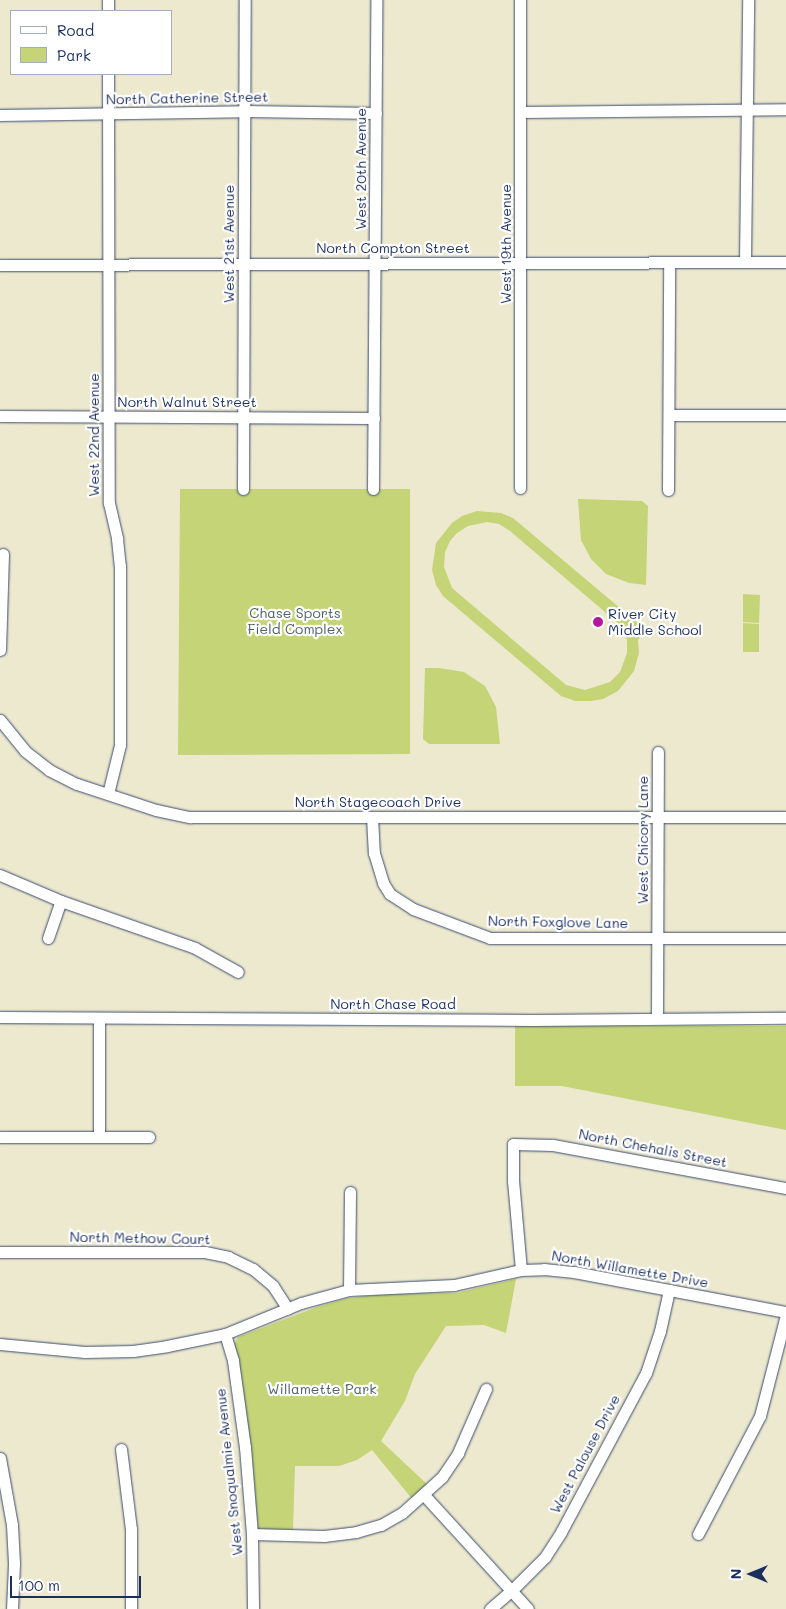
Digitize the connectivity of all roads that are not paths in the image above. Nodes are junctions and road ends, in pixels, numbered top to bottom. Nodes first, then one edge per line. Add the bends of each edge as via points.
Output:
1 (245, 0) edge
2 (376, 0) edge
3 (520, 0) edge
4 (748, 0) edge
5 (108, 75) edge
6 (747, 109) junction
7 (786, 109) edge
8 (244, 112) junction
9 (521, 112) junction
10 (376, 114) junction
11 (0, 115) edge
12 (108, 115) junction
13 (521, 262) junction
14 (669, 262) junction
15 (745, 262) junction
16 (786, 262) edge
17 (110, 263) junction
18 (244, 263) junction
19 (375, 263) junction
20 (0, 265) edge
21 (669, 415) junction
22 (786, 415) edge
23 (0, 416) edge
24 (108, 416) junction
25 (243, 417) junction
26 (374, 418) junction
27 (520, 488) dead end
28 (243, 489) dead end
29 (373, 489) dead end
30 (668, 490) dead end
31 (3, 554) dead end
32 (0, 650) edge
33 (0, 720) edge
34 (658, 752) dead end
35 (108, 794) junction
36 (372, 817) junction
37 (786, 817) edge
38 (658, 818) junction
39 (0, 875) edge
40 (61, 900) junction
41 (48, 938) dead end
42 (657, 938) junction
43 (786, 938) edge
44 (238, 972) dead end
45 (0, 1018) edge
46 (99, 1018) junction
47 (657, 1018) junction
48 (786, 1018) edge
49 (0, 1137) edge
50 (99, 1137) junction
51 (148, 1137) dead end
52 (786, 1188) edge
53 (350, 1192) dead end
54 (0, 1252) edge
55 (521, 1270) junction
56 (349, 1290) junction
57 (669, 1290) junction
58 (288, 1309) junction
59 (786, 1314) edge
60 (225, 1334) junction
61 (0, 1344) edge
62 (486, 1389) dead end
63 (121, 1449) dead end
64 (0, 1458) edge
65 (424, 1495) junction
66 (252, 1534) junction
67 (698, 1534) dead end
68 (511, 1591) junction
69 (12, 1609) edge
70 (131, 1609) edge
71 (253, 1609) edge
72 (490, 1609) edge
73 (528, 1609) edge

1 - 8 street, West 21st Avenue
2 - 10 street, West 20th Avenue
3 - 9 street, West 19th Avenue
4 - 6 street
5 - 12 street, West 22nd Avenue
6 - 7 street
6 - 9 street
6 - 15 street
8 - 10 street, North Catherine Street
8 - 12 street, North Catherine Street
8 - 18 street, West 21st Avenue
9 - 13 street, West 19th Avenue
10 - 19 street, West 20th Avenue
11 - 12 street, North Catherine Street
12 - 17 street, West 22nd Avenue
13 - 14 street, North Compton Street
13 - 19 street, North Compton Street
13 - 27 street, West 19th Avenue
14 - 15 street, North Compton Street
14 - 21 street
15 - 16 street, North Compton Street
17 - 18 street, North Compton Street
17 - 20 street, North Compton Street
17 - 24 street, West 22nd Avenue
18 - 19 street, North Compton Street
18 - 25 street, West 21st Avenue
19 - 26 street, West 20th Avenue
21 - 22 street
21 - 30 street
23 - 24 street, North Walnut Street
24 - 25 street, North Walnut Street
24 - 35 street, West 22nd Avenue via 109,503 120,566 120,745
25 - 26 street, North Walnut Street
25 - 28 street, West 21st Avenue
26 - 29 street, West 20th Avenue
31 - 32 street
33 - 35 street, North Stagecoach Drive via 25,751 48,770
34 - 38 street, West Chicory Lane
35 - 36 street, North Stagecoach Drive via 190,817
36 - 38 street, North Stagecoach Drive
36 - 42 street, North Foxglove Lane via 374,854 383,883 390,894 413,909 490,938
37 - 38 street, North Stagecoach Drive
38 - 42 street, West Chicory Lane
39 - 40 street
40 - 41 street
40 - 44 street via 195,948
42 - 43 street, North Foxglove Lane
42 - 47 street, West Chicory Lane
45 - 46 street, North Chase Road
46 - 47 street, North Chase Road
46 - 50 street
47 - 48 street, North Chase Road
49 - 50 street
50 - 51 street
52 - 55 street, North Chehalis Street via 553,1145 513,1144
53 - 56 street
54 - 58 street, North Methow Court via 205,1252 228,1256 253,1269 273,1286
55 - 56 street, North Willamette Drive via 454,1285
55 - 57 street, North Willamette Drive via 558,1270
56 - 58 street, North Willamette Drive
57 - 59 street, North Willamette Drive
57 - 68 street, West Palouse Drive via 646,1372 561,1532 545,1557
58 - 60 street, North Willamette Drive
59 - 67 street via 760,1416
60 - 61 street, North Willamette Drive via 133,1351 85,1352
60 - 66 street, West Snoqualmie Avenue via 233,1361 245,1447
62 - 65 street via 458,1452 442,1477
63 - 70 street via 131,1529
64 - 69 street via 12,1525
65 - 66 street via 381,1525 356,1532 324,1536
65 - 68 street
66 - 71 street, West Snoqualmie Avenue
68 - 72 street, West Palouse Drive
68 - 73 street

